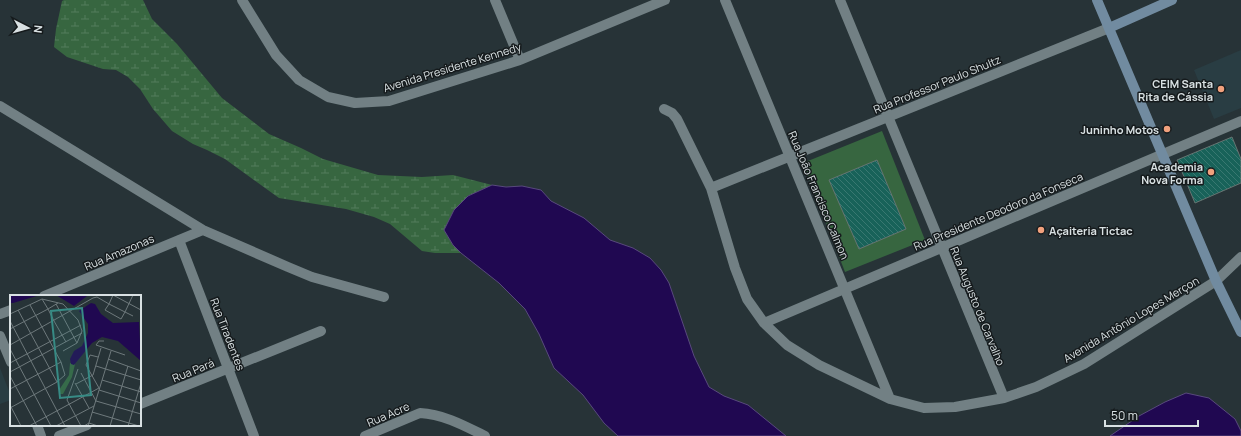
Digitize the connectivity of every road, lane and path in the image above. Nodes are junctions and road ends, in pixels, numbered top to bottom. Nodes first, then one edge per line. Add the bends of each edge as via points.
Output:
1 (242, 0) edge
2 (495, 0) edge
3 (665, 0) edge
4 (725, 0) edge
5 (840, 0) edge
6 (1097, 0) edge
7 (1172, 0) edge
8 (1109, 28) junction
9 (520, 60) junction
10 (0, 106) edge
11 (664, 109) dead end
12 (888, 117) junction
13 (1241, 121) edge
14 (1163, 154) junction
15 (790, 156) junction
16 (710, 188) junction
17 (203, 230) junction
18 (179, 240) junction
19 (942, 247) junction
20 (1241, 257) edge
21 (1216, 281) junction
22 (845, 288) junction
23 (46, 295) edge
24 (384, 297) dead end
25 (10, 310) edge
26 (0, 314) edge
27 (764, 323) junction
28 (322, 331) dead end
29 (1241, 332) edge
30 (0, 336) edge
31 (10, 360) edge
32 (228, 368) junction
33 (1004, 398) junction
34 (890, 399) junction
35 (141, 404) edge
36 (37, 426) edge
37 (84, 426) edge
38 (41, 436) edge
39 (59, 436) edge
40 (254, 436) edge
41 (365, 436) edge
42 (485, 436) edge

1 - 9 street, Avenida Presidente Kennedy via 276,55 299,80 328,97 355,103 389,101
2 - 9 street
3 - 9 street, Avenida Presidente Kennedy
4 - 15 street, Rua João Francisco Calmon
5 - 12 street, Rua Augusto de Carvalho
6 - 8 main road
7 - 8 main road, Rua Professor Paulo Shultz
8 - 12 street, Rua Professor Paulo Shultz
8 - 14 main road
10 - 17 street
11 - 16 street, Avenida Antônio Lopes Merçon via 677,119
12 - 15 street, Rua Professor Paulo Shultz
12 - 19 street, Rua Augusto de Carvalho
13 - 14 street, Rua Presidente Deodoro da Fonseca
14 - 19 street, Rua Presidente Deodoro da Fonseca
14 - 21 main road
15 - 16 street, Rua Professor Paulo Shultz
15 - 22 street, Rua João Francisco Calmon
16 - 27 street, Avenida Antônio Lopes Merçon via 735,268 747,298
17 - 18 street, Rua Amazonas
17 - 24 street via 312,277
18 - 23 street, Rua Amazonas
18 - 32 street, Rua Tiradentes
19 - 22 street, Rua Presidente Deodoro da Fonseca
19 - 33 street, Rua Augusto de Carvalho
20 - 21 street, Avenida Antônio Lopes Merçon
21 - 29 main road
21 - 33 street, Avenida Antônio Lopes Merçon via 1084,364 1036,387
22 - 27 street, Rua Presidente Deodoro da Fonseca
22 - 34 street, Rua João Francisco Calmon
25 - 26 street
27 - 34 street, Avenida Antônio Lopes Merçon via 787,345 819,365
28 - 32 street, Rua Pará
30 - 31 street
32 - 35 street, Rua Pará
32 - 40 street, Rua Tiradentes
33 - 34 street, Avenida Antônio Lopes Merçon via 955,407 924,408
36 - 38 street
37 - 39 street
41 - 42 street, Rua Acre via 420,413 453,421

